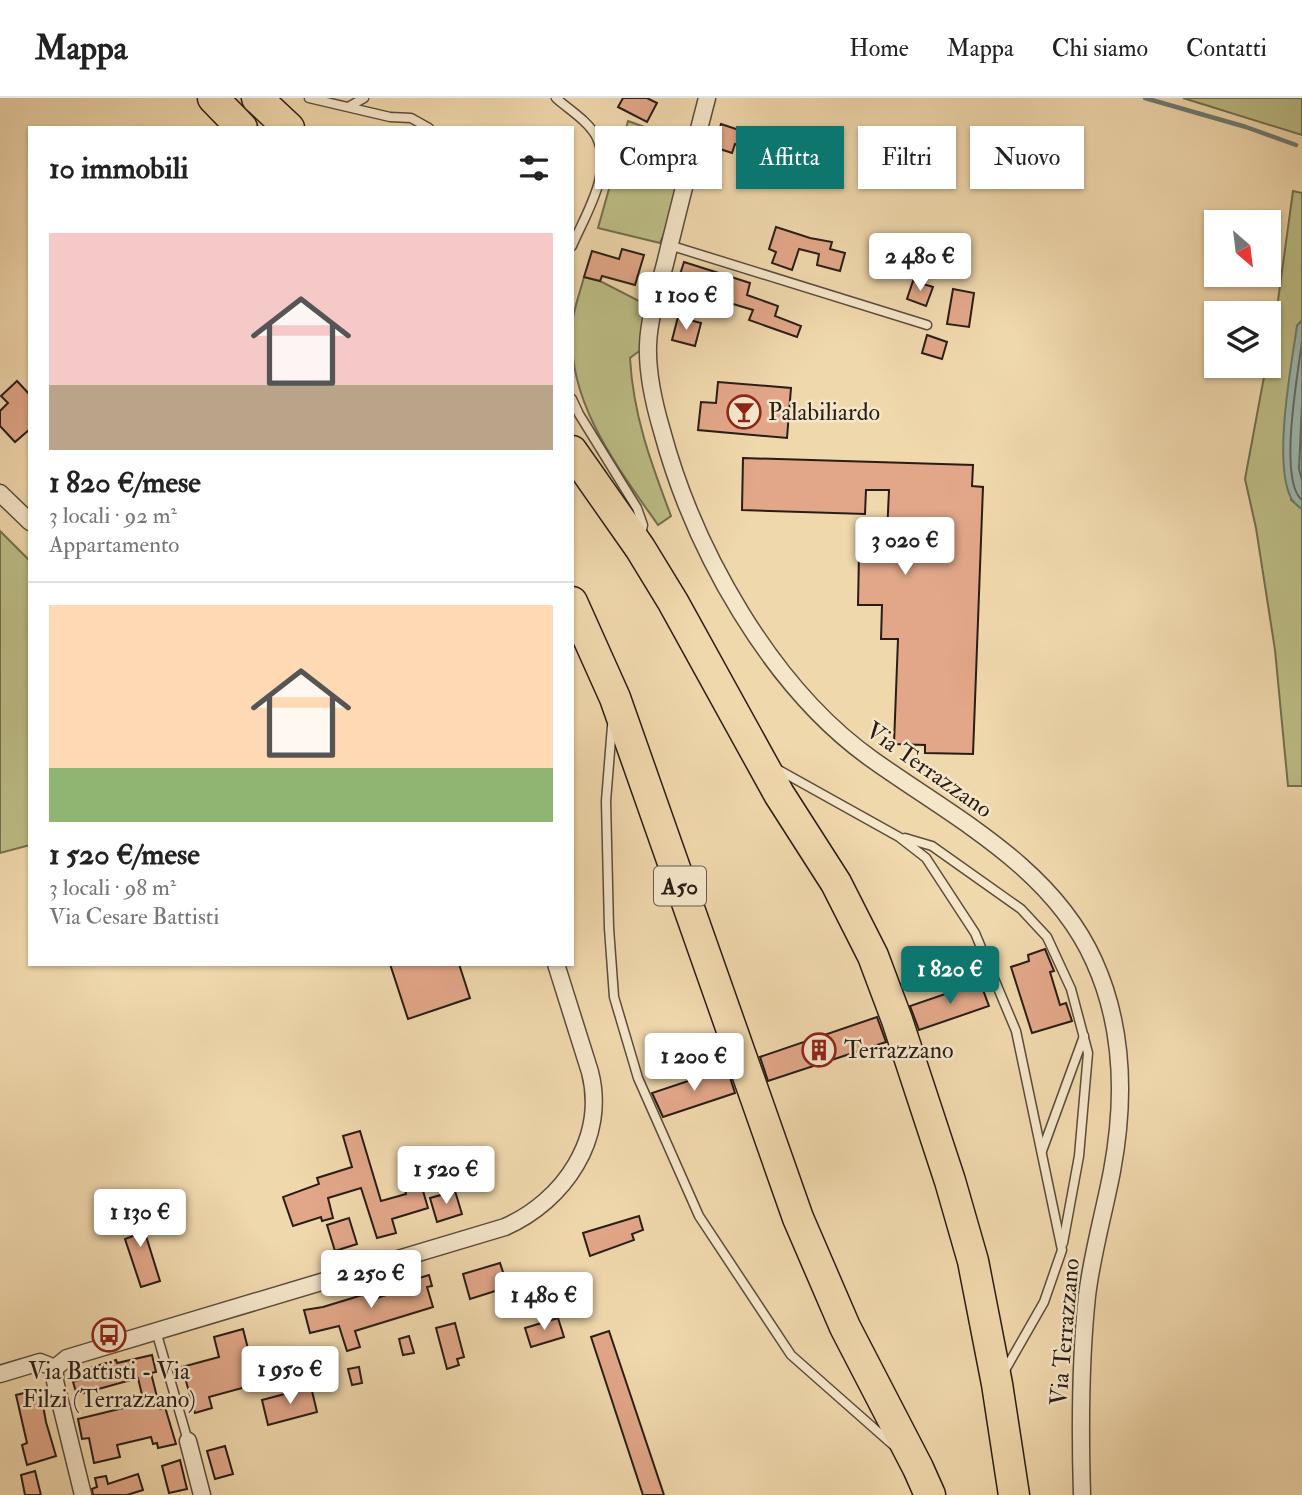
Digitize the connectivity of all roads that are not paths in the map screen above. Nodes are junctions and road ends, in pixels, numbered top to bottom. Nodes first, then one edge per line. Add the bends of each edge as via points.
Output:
1 (214, 98) edge
2 (257, 98) edge
3 (309, 98) edge
4 (364, 98) edge
5 (556, 98) edge
6 (707, 98) edge
7 (350, 106) junction
8 (240, 126) edge
9 (287, 126) edge
10 (425, 126) edge
11 (574, 241) edge
12 (669, 245) junction
13 (927, 325) dead end
14 (574, 403) edge
15 (574, 454) edge
16 (0, 494) edge
17 (28, 520) edge
18 (640, 548) junction
19 (574, 606) edge
20 (615, 698) junction
21 (760, 760) junction
22 (899, 837) junction
23 (557, 966) edge
24 (1084, 1037) junction
25 (1042, 1151) junction
26 (1062, 1250) junction
27 (156, 1331) junction
28 (55, 1368) junction
29 (0, 1374) edge
30 (997, 1384) junction
31 (188, 1441) joint
32 (918, 1468) junction
33 (83, 1495) edge
34 (202, 1495) edge
35 (930, 1495) edge
36 (1014, 1495) edge
37 (1082, 1495) edge

1 - 8 highway
2 - 9 highway
3 - 7 lane
4 - 7 lane
5 - 11 lane via 596,136 603,161
6 - 12 street, Via Terrazzano
7 - 10 lane via 411,118
12 - 13 lane
12 - 37 street, Via Terrazzano via 649,336 653,395 679,487 747,622 790,682 847,740 986,837 1063,909 1083,937 1107,997 1116,1037 1121,1100 1087,1297 1080,1426
14 - 18 lane via 637,509 643,525
15 - 18 highway
16 - 17 street
18 - 21 highway
19 - 20 highway, A50
20 - 32 highway, A50 via 798,1218 845,1327
20 - 32 lane via 606,801 609,928 614,997 638,1078 699,1216 791,1355
21 - 22 lane
21 - 30 highway via 836,883 873,956 950,1181 973,1261
22 - 24 lane via 932,846 1021,909 1047,937 1071,989
22 - 25 lane via 926,858 975,933 1016,1031
23 - 27 street via 594,1089 584,1151 551,1197 505,1227
24 - 25 lane
24 - 26 lane via 1088,1053 1079,1156
25 - 26 lane
26 - 30 lane via 1044,1302
27 - 28 street via 67,1358
27 - 31 lane
28 - 29 street via 40,1362
28 - 33 street
30 - 36 highway
31 - 34 street
32 - 35 highway

